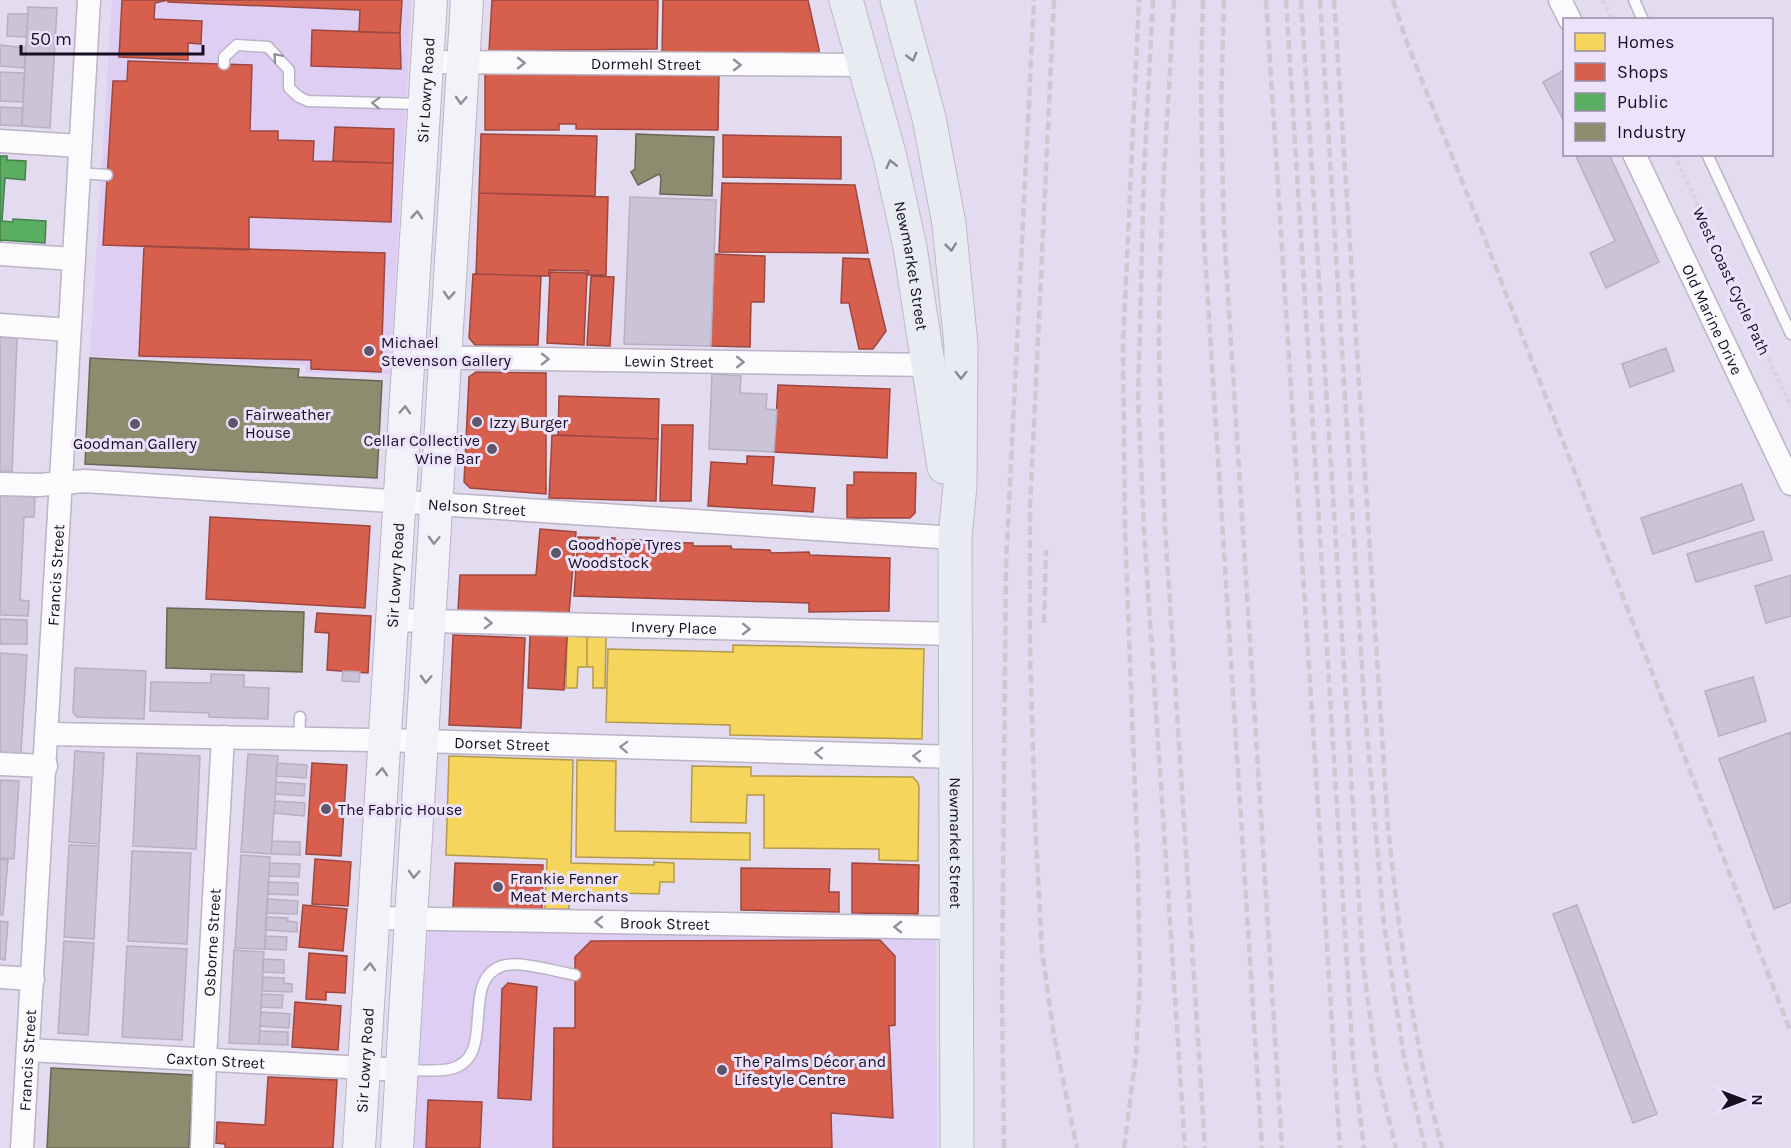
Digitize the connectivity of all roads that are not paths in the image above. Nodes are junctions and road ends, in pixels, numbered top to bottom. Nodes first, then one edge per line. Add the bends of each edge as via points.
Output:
1 (89, 0) edge
2 (431, 0) edge
3 (466, 0) edge
4 (846, 0) edge
5 (897, 0) edge
6 (1560, 0) edge
7 (1634, 0) edge
8 (1569, 18) edge
9 (1642, 18) edge
10 (427, 62) junction
11 (463, 62) junction
12 (224, 64) dead end
13 (865, 65) junction
14 (424, 104) junction
15 (0, 141) edge
16 (80, 146) junction
17 (1635, 156) edge
18 (1708, 156) edge
19 (79, 173) junction
20 (107, 175) dead end
21 (0, 254) edge
22 (74, 259) junction
23 (0, 325) edge
24 (69, 330) junction
25 (1791, 333) edge
26 (408, 357) junction
27 (445, 357) junction
28 (929, 365) junction
29 (61, 483) junction
30 (0, 484) edge
31 (1791, 484) edge
32 (399, 502) junction
33 (436, 504) junction
34 (955, 538) junction
35 (392, 620) junction
36 (429, 621) junction
37 (957, 634) junction
38 (48, 734) junction
39 (223, 737) junction
40 (384, 740) junction
41 (422, 741) junction
42 (957, 757) junction
43 (0, 764) edge
44 (46, 766) junction
45 (373, 918) junction
46 (411, 919) junction
47 (957, 928) junction
48 (575, 975) dead end
49 (0, 977) edge
50 (33, 979) junction
51 (28, 1050) junction
52 (205, 1059) junction
53 (364, 1067) junction
54 (402, 1070) junction
55 (22, 1148) edge
56 (202, 1148) edge
57 (359, 1148) edge
58 (397, 1148) edge
59 (957, 1148) edge

1 - 16 street, Francis Street
2 - 10 main road, Sir Lowry Road
3 - 11 main road
4 - 13 main road, Newmarket Street
5 -> 34 main road, Newmarket Street via 928,118 949,224 961,345 960,485
6 - 8 street
7 - 9 lane
10 - 11 street, Dormehl Street
10 - 14 main road, Sir Lowry Road
11 -> 13 street, Dormehl Street
11 -> 27 main road
14 -> 12 lane via 299,97 289,88 289,70 268,47 237,45 224,57
28 -> 13 main road, Newmarket Street via 910,247
26 -> 14 main road, Sir Lowry Road
15 - 16 street
16 - 19 street, Francis Street
17 - 31 street, Old Marine Drive
18 - 25 lane
19 - 20 lane
19 - 22 street, Francis Street
21 - 22 street
22 - 24 street, Francis Street
23 - 24 street
24 - 29 street, Francis Street
26 - 27 street, Lewin Street
32 -> 26 main road, Sir Lowry Road
27 -> 28 street, Lewin Street
27 - 33 main road
28 - 34 main road, Newmarket Street
29 - 30 street, Nelson Street
29 - 32 street, Nelson Street via 85,481
29 - 38 street, Francis Street
32 - 33 street, Nelson Street
32 - 35 main road, Sir Lowry Road
33 - 34 street, Nelson Street
33 -> 36 main road
34 - 37 main road, Newmarket Street
35 - 36 street, Invery Place
35 - 40 main road, Sir Lowry Road
36 -> 37 street, Invery Place
36 -> 41 main road
37 - 42 main road, Newmarket Street
38 - 39 street, Dorset Street
38 - 44 street, Francis Street
39 - 40 street, Dorset Street via 299,728
39 - 52 street, Osborne Street
40 - 41 street, Dorset Street
45 -> 40 main road, Sir Lowry Road
42 -> 41 street, Dorset Street
41 -> 46 main road
42 - 47 main road, Newmarket Street
43 - 44 street
44 - 50 street, Francis Street
45 - 46 street, Brook Street
53 -> 45 main road, Sir Lowry Road
47 -> 46 street, Brook Street
46 - 54 main road
47 - 59 main road, Newmarket Street
48 - 54 lane via 520,965 503,966 489,973 481,989 477,1040 467,1060 452,1069
49 - 50 street
50 - 51 street, Francis Street
51 - 52 street, Caxton Street
51 - 55 street, Francis Street
52 - 53 street, Caxton Street
52 - 56 street, Osborne Street
53 - 54 street, Caxton Street
53 - 57 main road, Sir Lowry Road
54 - 58 main road

